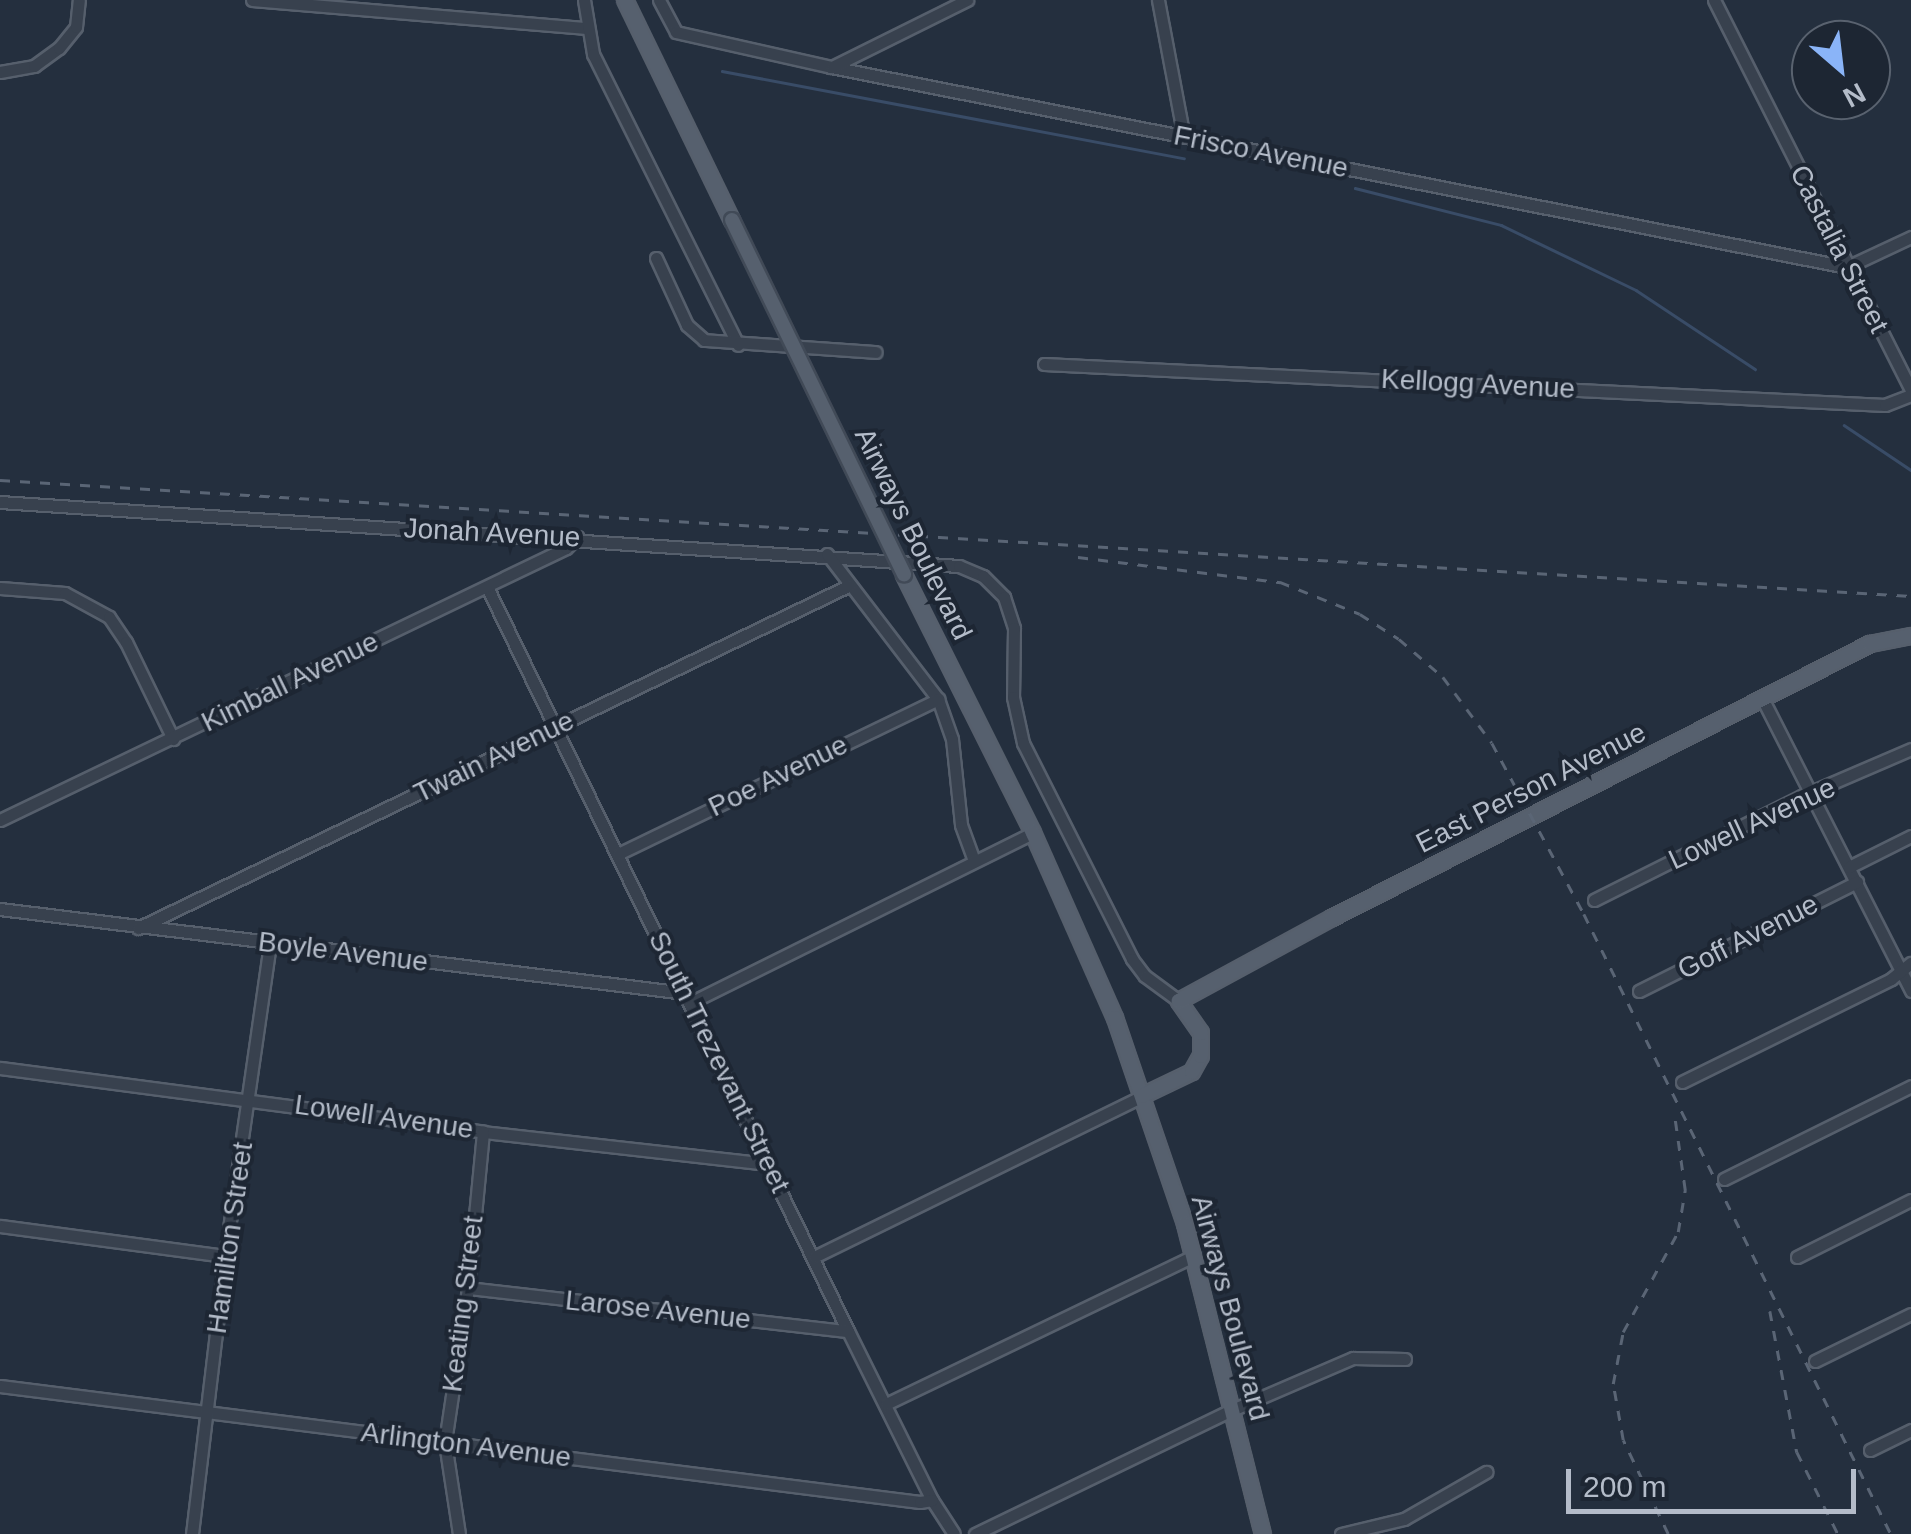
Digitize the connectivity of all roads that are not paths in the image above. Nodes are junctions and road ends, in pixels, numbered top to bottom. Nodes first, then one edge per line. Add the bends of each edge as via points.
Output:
1 (79, 0) edge
2 (256, 0) edge
3 (584, 0) edge
4 (625, 0) edge
5 (659, 0) edge
6 (967, 0) edge
7 (1158, 0) edge
8 (1714, 0) edge
9 (586, 28) junction
10 (832, 68) junction
11 (0, 72) edge
12 (1184, 138) junction
13 (1911, 236) edge
14 (656, 258) dead end
15 (1847, 267) junction
16 (738, 345) junction
17 (876, 352) dead end
18 (1044, 364) dead end
19 (1911, 392) edge
20 (0, 502) edge
21 (577, 537) junction
22 (827, 554) junction
23 (982, 576) joint
24 (850, 584) junction
25 (487, 587) junction
26 (0, 588) edge
27 (1911, 636) edge
28 (1762, 698) junction
29 (938, 699) junction
30 (555, 728) junction
31 (173, 738) junction
32 (1911, 749) edge
33 (1812, 793) junction
34 (0, 820) edge
35 (1032, 833) junction
36 (1911, 836) edge
37 (618, 854) junction
38 (974, 861) junction
39 (1849, 866) junction
40 (1856, 882) junction
41 (1594, 900) dead end
42 (0, 909) edge
43 (138, 928) junction
44 (270, 943) junction
45 (1906, 966) edge
46 (1639, 991) dead end
47 (1911, 991) edge
48 (688, 998) junction
49 (1179, 1000) junction
50 (0, 1068) edge
51 (1682, 1082) dead end
52 (1911, 1086) edge
53 (1142, 1096) junction
54 (251, 1098) junction
55 (483, 1132) junction
56 (767, 1164) junction
57 (1724, 1179) dead end
58 (1911, 1200) edge
59 (0, 1226) edge
60 (225, 1256) junction
61 (1192, 1256) junction
62 (814, 1257) junction
63 (1796, 1258) dead end
64 (468, 1288) junction
65 (1911, 1314) edge
66 (848, 1332) junction
67 (1405, 1358) dead end
68 (1815, 1361) dead end
69 (0, 1386) edge
70 (886, 1404) junction
71 (1232, 1410) junction
72 (206, 1412) junction
73 (1911, 1430) edge
74 (444, 1442) junction
75 (1870, 1450) dead end
76 (1486, 1472) dead end
77 (932, 1500) junction
78 (192, 1534) edge
79 (459, 1534) edge
80 (954, 1534) edge
81 (975, 1534) edge
82 (1264, 1534) edge
83 (1341, 1534) edge

1 - 11 street via 76,27 60,48 34,66
2 - 9 street
3 - 9 street
4 - 35 main road, Airways Boulevard, bridge
5 - 10 street, Frisco Avenue via 676,32
6 - 10 street
7 - 12 street
8 - 15 street, Castalia Street
9 - 16 street
10 - 12 street, Frisco Avenue
12 - 15 street, Frisco Avenue
13 - 15 street
14 - 16 street via 693,334
15 - 19 street, Castalia Street
16 - 17 street
18 - 19 street, Kellogg Avenue via 1886,405
20 - 21 street, Jonah Avenue
21 - 22 street, Jonah Avenue
21 - 25 street, Kimball Avenue
22 - 23 street, Jonah Avenue via 958,566
22 - 24 street, Airways Boulevard
23 - 49 street, Airways Boulevard via 1004,597 1014,628 1013,697 1023,742 1132,959
24 - 29 street, Airways Boulevard
24 - 30 street, Twain Avenue
25 - 30 street, South Trezevant Street
25 - 31 street, Kimball Avenue
26 - 31 street via 65,593 109,618
27 - 28 main road, East Person Avenue via 1870,644
28 - 33 street
28 - 49 main road, East Person Avenue
29 - 37 street, Poe Avenue
29 - 38 street, Airways Boulevard
30 - 37 street, South Trezevant Street
30 - 43 street, Twain Avenue
31 - 34 street, Kimball Avenue
32 - 33 street, Lowell Avenue
33 - 39 street
33 - 41 street, Lowell Avenue
35 - 38 street
35 - 53 main road, Airways Boulevard via 1115,1018
36 - 39 street
37 - 48 street, South Trezevant Street
38 - 48 street
39 - 40 street
40 - 45 street
40 - 46 street, Goff Avenue
42 - 43 street, Boyle Avenue
43 - 44 street, Boyle Avenue
44 - 48 street, Boyle Avenue
44 - 54 street, Hamilton Street
45 - 47 street
45 - 51 street
48 - 56 street, South Trezevant Street
49 - 53 main road, Airways Boulevard via 1201,1033 1201,1056 1192,1072
50 - 54 street, Lowell Avenue
52 - 57 street
53 - 61 main road, Airways Boulevard
53 - 62 street
54 - 55 street, Lowell Avenue
54 - 60 street, Hamilton Street
55 - 56 street, Lowell Avenue
55 - 64 street, Keating Street
56 - 62 street, South Trezevant Street
58 - 63 street
59 - 60 street
60 - 72 street, Hamilton Street
61 - 70 street
61 - 71 main road, Airways Boulevard
62 - 66 street, South Trezevant Street
64 - 66 street, Larose Avenue
64 - 74 street, Keating Street
65 - 68 street
66 - 70 street, South Trezevant Street
67 - 71 street via 1353,1358
69 - 72 street, Arlington Avenue
70 - 77 street, South Trezevant Street
71 - 81 street
71 - 82 main road, Airways Boulevard
72 - 74 street, Arlington Avenue
72 - 78 street, Hamilton Street
73 - 75 street
74 - 77 street, Arlington Avenue
74 - 79 street, Keating Street
76 - 83 street via 1404,1519
77 - 80 street, South Trezevant Street

